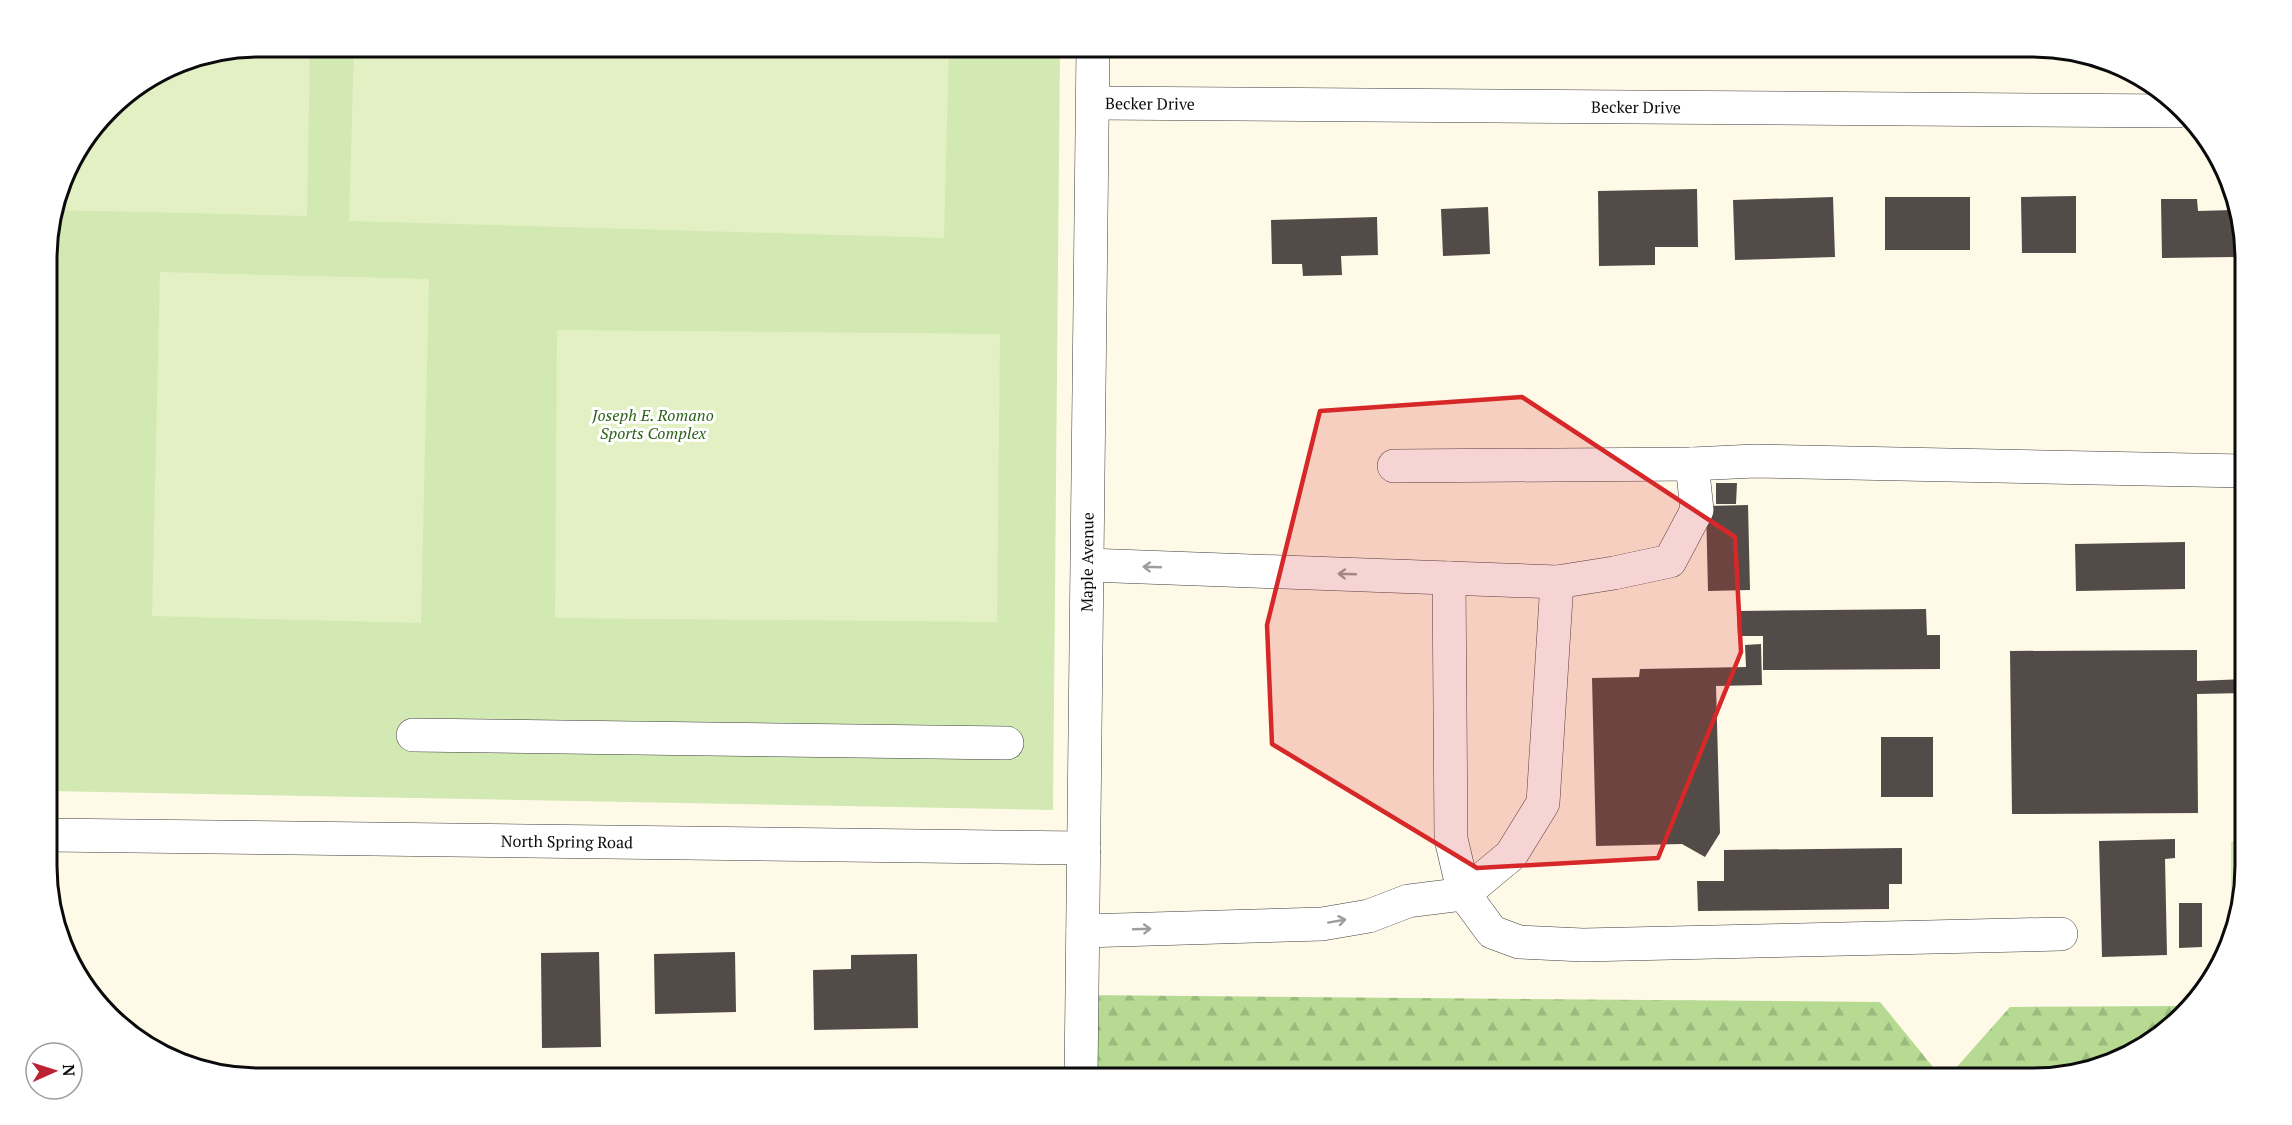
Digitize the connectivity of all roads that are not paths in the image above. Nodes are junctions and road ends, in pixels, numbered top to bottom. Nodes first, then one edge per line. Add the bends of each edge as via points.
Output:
1 (1093, 57) edge
2 (1093, 103) junction
3 (2170, 111) edge
4 (1692, 464) junction
5 (1394, 466) dead end
6 (2235, 471) edge
7 (1088, 565) junction
8 (1449, 578) junction
9 (1557, 582) junction
10 (413, 735) dead end
11 (1007, 743) dead end
12 (57, 835) edge
13 (1084, 848) junction
14 (1464, 894) junction
15 (1083, 931) junction
16 (2061, 934) dead end
17 (1081, 1068) edge

1 - 2 street, Maple Avenue
2 - 3 street, Becker Drive
2 - 7 street, Maple Avenue
4 - 5 street
4 - 6 street via 1755,461
4 - 9 street via 1697,510 1670,561
8 -> 7 street
7 - 13 street, Maple Avenue
8 - 9 street
8 - 14 street via 1451,839
9 - 14 street via 1543,803 1511,855
10 - 11 street
12 - 13 street, North Spring Road
13 - 15 street, Maple Avenue
15 -> 14 street via 1322,924 1369,916 1408,901
14 - 16 street via 1492,932 1519,942 1583,945
15 - 17 street, Maple Avenue

